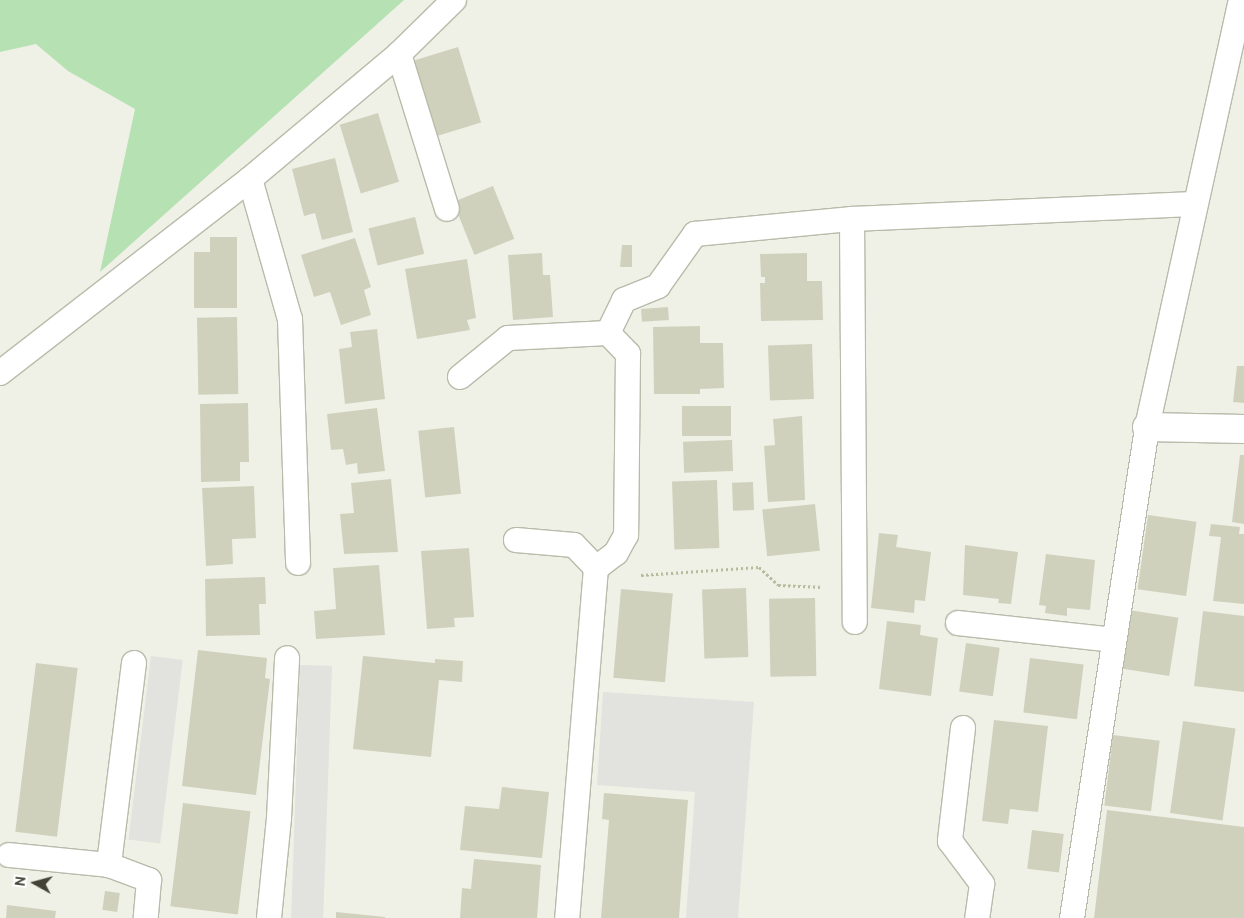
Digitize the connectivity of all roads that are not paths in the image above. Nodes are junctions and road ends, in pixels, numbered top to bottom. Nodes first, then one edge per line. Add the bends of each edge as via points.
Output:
1 (454, 0) edge
2 (1241, 0) edge
3 (399, 54) junction
4 (250, 179) junction
5 (1194, 204) junction
6 (446, 209) dead end
7 (852, 219) junction
8 (608, 333) junction
9 (0, 373) edge
10 (460, 378) dead end
11 (1147, 427) junction
12 (1244, 429) edge
13 (516, 540) dead end
14 (298, 562) dead end
15 (596, 568) junction
16 (855, 622) dead end
17 (958, 623) dead end
18 (1114, 640) junction
19 (287, 658) dead end
20 (134, 662) dead end
21 (963, 728) dead end
22 (9, 855) dead end
23 (110, 865) junction
24 (146, 918) edge
25 (269, 918) edge
26 (567, 918) edge
27 (978, 918) edge
28 (1072, 918) edge

1 - 3 lane
2 - 5 lane
3 - 4 lane
3 - 6 lane
4 - 9 lane
4 - 14 lane via 290,319
5 - 7 lane
5 - 11 lane
7 - 8 lane via 695,234 658,286 624,300
7 - 16 lane
8 - 10 lane via 508,338
8 - 15 lane via 628,354 626,535 616,553
11 - 12 street
11 - 18 lane
13 - 15 lane via 574,545
15 - 26 lane
17 - 18 lane
18 - 28 lane
19 - 25 lane via 279,818
20 - 23 lane
21 - 27 lane via 950,841 982,884
22 - 23 lane
23 - 24 lane via 149,880

